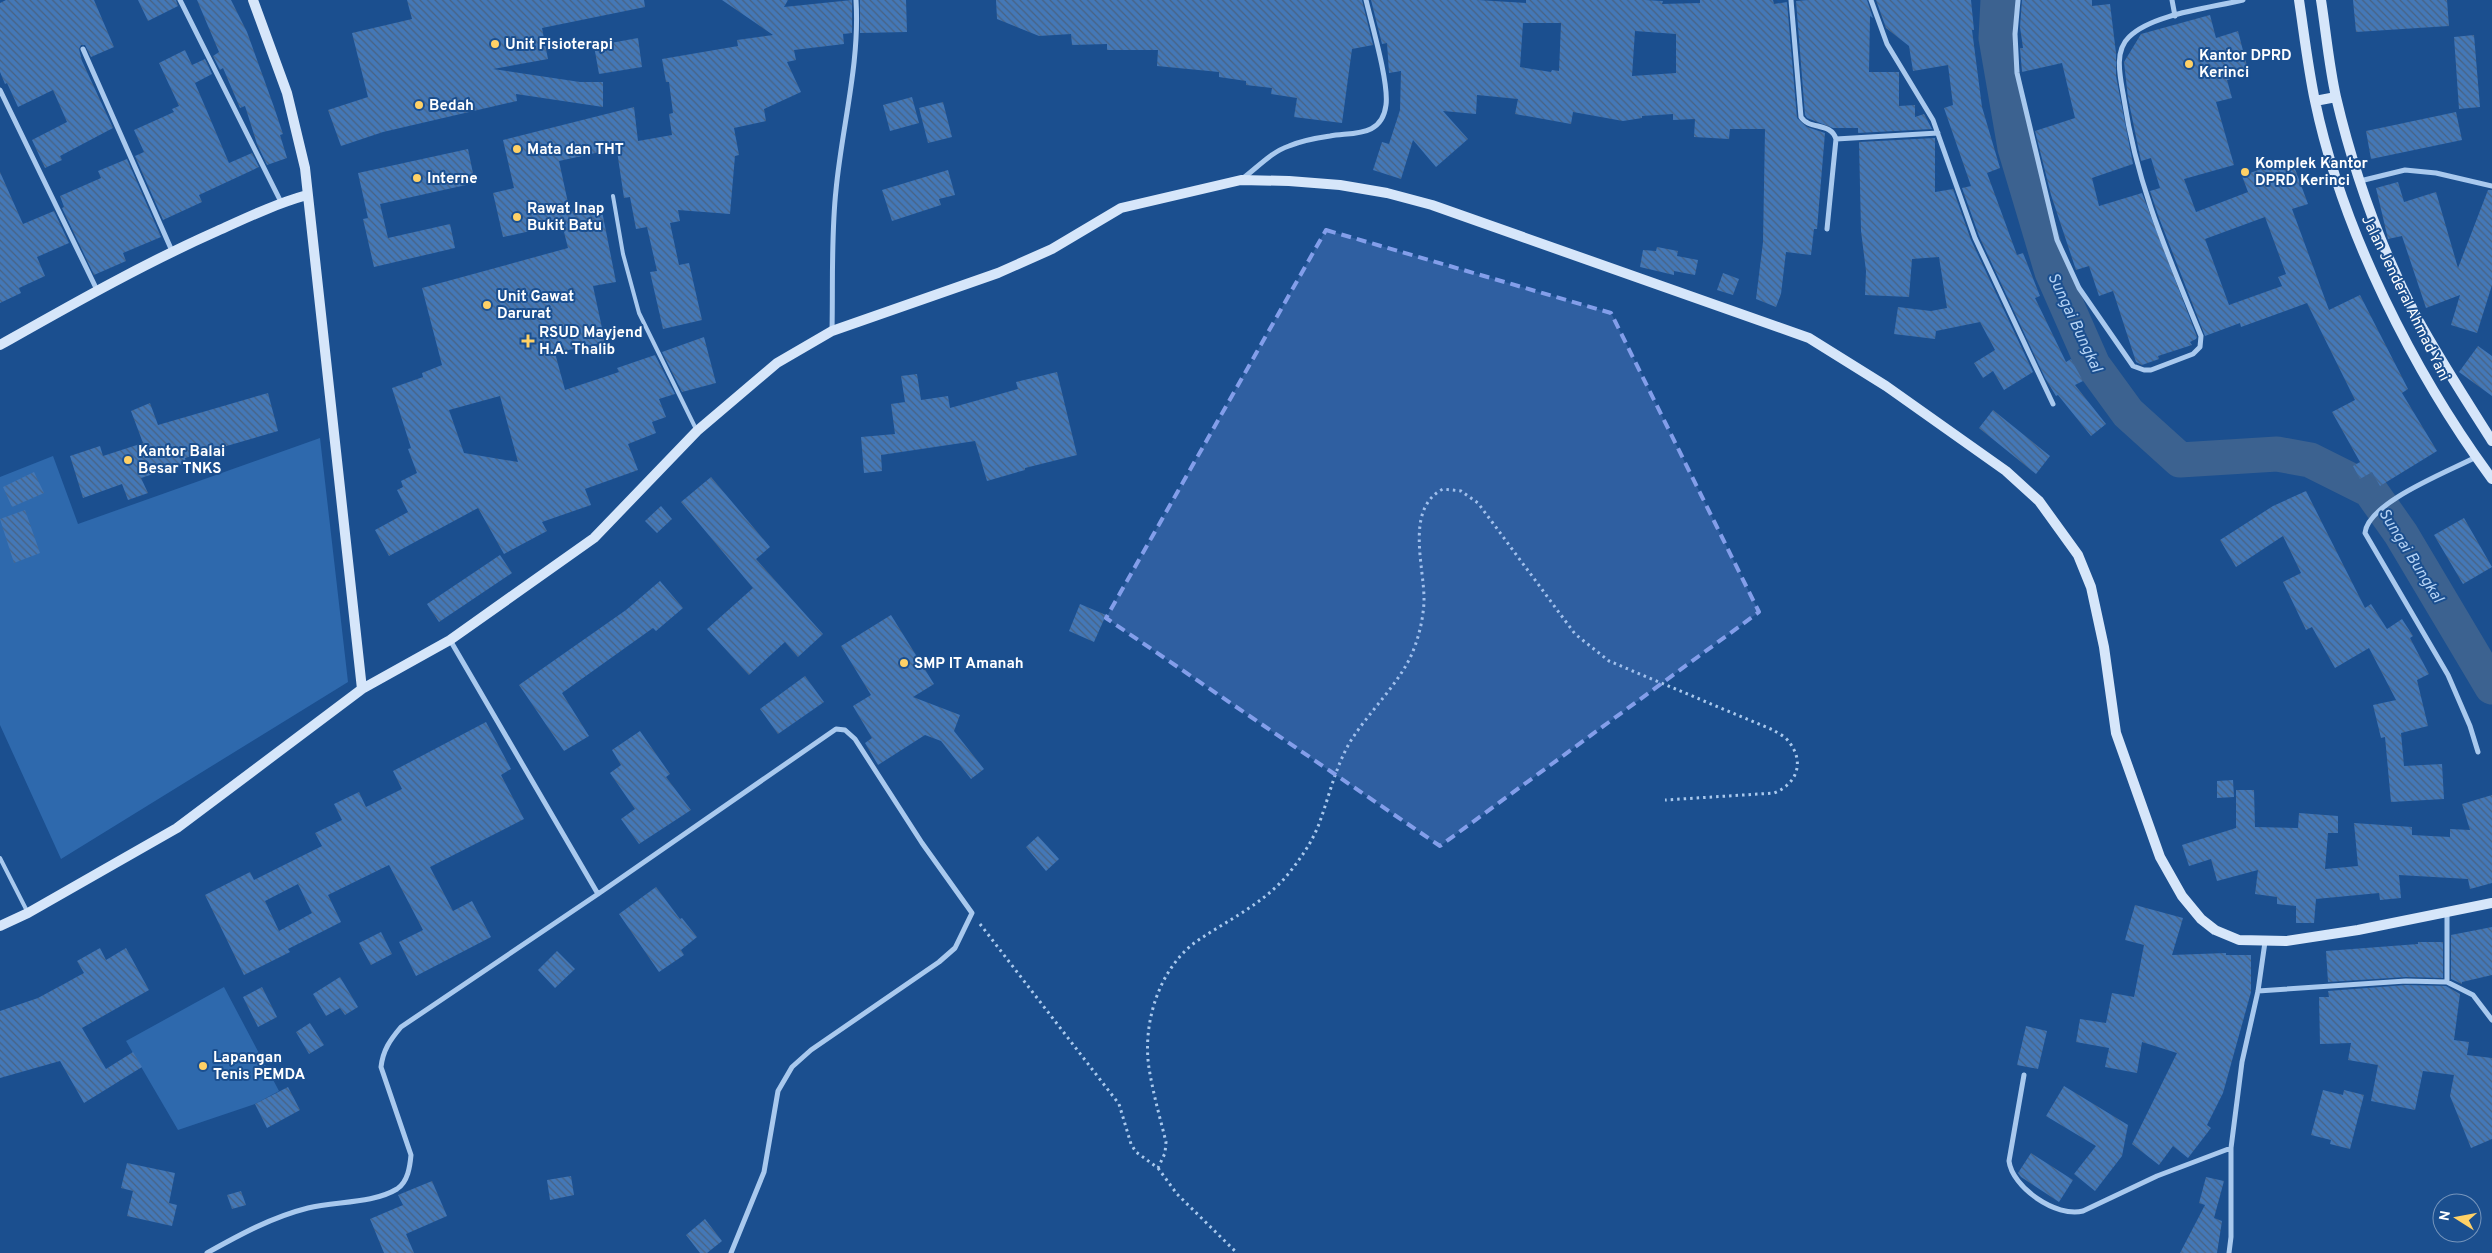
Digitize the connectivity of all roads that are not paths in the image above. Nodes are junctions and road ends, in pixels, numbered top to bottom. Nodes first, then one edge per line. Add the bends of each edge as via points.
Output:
1 (180, 0) edge
2 (254, 0) edge
3 (856, 0) edge
4 (1366, 0) edge
5 (1792, 0) edge
6 (1871, 0) edge
7 (2018, 0) edge
8 (2172, 0) edge
9 (2243, 0) edge
10 (2299, 0) edge
11 (2321, 0) edge
12 (2175, 16) junction
13 (83, 49) dead end
14 (0, 90) edge
15 (2336, 97) junction
16 (2315, 101) junction
17 (1938, 133) junction
18 (1836, 138) junction
19 (1241, 180) junction
20 (2360, 181) junction
21 (2492, 186) edge
22 (307, 195) junction
23 (613, 196) dead end
24 (281, 202) junction
25 (1827, 229) dead end
26 (172, 251) junction
27 (97, 290) junction
28 (832, 331) junction
29 (0, 345) edge
30 (2053, 404) dead end
31 (697, 431) junction
32 (2492, 441) edge
33 (2476, 457) junction
34 (2492, 478) edge
35 (450, 640) junction
36 (362, 689) junction
37 (2478, 752) dead end
38 (0, 858) edge
39 (598, 894) junction
40 (2492, 903) edge
41 (28, 913) junction
42 (2447, 913) junction
43 (0, 926) edge
44 (2265, 942) junction
45 (2447, 982) junction
46 (2258, 991) junction
47 (2492, 1020) edge
48 (2024, 1075) dead end
49 (2231, 1148) junction
50 (207, 1253) edge
51 (731, 1253) edge
52 (2229, 1253) edge

1 - 24 street
2 - 22 main road via 287,93 305,168
3 - 28 street via 856,49 836,192
4 - 19 street via 1386,95 1385,113 1380,124 1364,132 1329,136 1290,146 1274,154
5 - 18 street via 1801,117 1829,129
6 - 17 street via 1881,32
7 - 12 street via 2015,34 2017,73 2057,240 2087,300 2133,366 2144,370 2159,368 2193,354 2201,342 2146,197 2130,138 2119,72 2120,56 2127,38 2148,22
8 - 12 street
9 - 12 street
10 - 16 main road, Jalan Jenderal Ahmad Yani
11 - 15 main road, Jalan Jenderal Ahmad Yani
13 - 26 street
14 - 27 street
15 - 16 main road
15 - 20 main road, Jalan Jenderal Ahmad Yani
16 - 33 main road, Jalan Jenderal Ahmad Yani via 2355,234 2429,382
17 - 18 street
17 - 30 street via 1975,238
18 - 25 street
19 - 28 main road via 1121,208 1052,249 998,273
19 - 44 main road via 1340,185 1432,204 1809,338 1886,386 2006,471 2039,501 2078,555 2098,614 2116,732 2170,877 2201,919 2215,930 2238,940
20 - 21 street via 2405,170 2436,173
20 - 32 main road, Jalan Jenderal Ahmad Yani via 2375,225 2417,318
22 - 24 main road
22 - 36 main road
23 - 31 lane via 623,254 639,313
24 - 26 main road
26 - 27 main road
27 - 29 main road
28 - 31 main road via 777,363
31 - 35 main road via 594,538
33 - 34 main road, Jalan Jenderal Ahmad Yani
33 - 37 street via 2394,498 2374,515 2366,527 2367,537 2448,675
35 - 36 main road
35 - 39 street
36 - 41 main road via 177,828
38 - 41 lane
39 - 50 street via 401,1027 389,1041 381,1067 410,1155 410,1167 399,1188 384,1195 277,1218
39 - 51 street via 836,729 845,730 855,739 972,913 955,948 939,962 811,1050 792,1067 778,1091 764,1172
40 - 42 main road
41 - 43 main road
42 - 44 main road via 2327,935
42 - 45 street
44 - 46 street
45 - 46 street via 2406,981
45 - 47 street via 2473,995
46 - 49 street via 2242,1062
48 - 49 street via 2010,1168 2018,1182 2057,1210 2083,1211 2157,1176
49 - 52 street via 2232,1237

